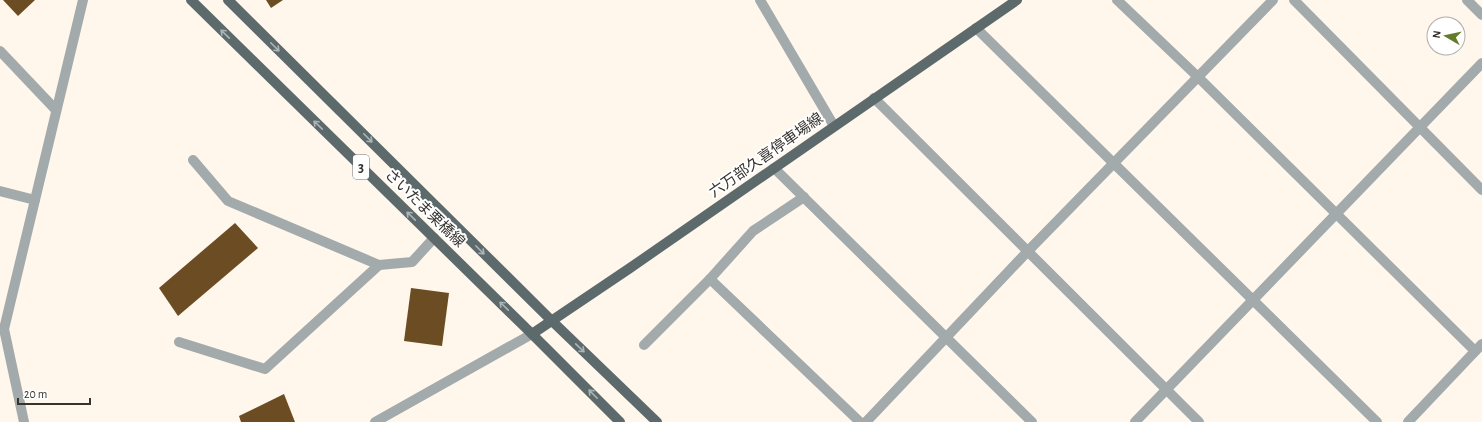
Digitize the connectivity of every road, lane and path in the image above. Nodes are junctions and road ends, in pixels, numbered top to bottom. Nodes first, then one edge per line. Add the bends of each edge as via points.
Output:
1 (82, 0) edge
2 (191, 0) edge
3 (228, 0) edge
4 (760, 0) edge
5 (1017, 0) edge
6 (1117, 0) edge
7 (1273, 0) edge
8 (1294, 0) edge
9 (1467, 0) edge
10 (1482, 16) edge
11 (976, 28) junction
12 (0, 50) edge
13 (1482, 63) edge
14 (1198, 77) junction
15 (874, 98) junction
16 (56, 110) junction
17 (834, 126) junction
18 (1420, 127) junction
19 (193, 160) dead end
20 (1114, 164) junction
21 (774, 168) junction
22 (1482, 190) edge
23 (0, 191) edge
24 (804, 197) junction
25 (35, 200) junction
26 (1336, 214) junction
27 (434, 238) junction
28 (1028, 251) junction
29 (379, 265) junction
30 (710, 279) junction
31 (1252, 300) junction
32 (552, 321) junction
33 (532, 334) junction
34 (946, 337) junction
35 (179, 342) dead end
36 (644, 345) dead end
37 (1479, 347) edge
38 (1166, 390) junction
39 (24, 422) edge
40 (375, 422) edge
41 (620, 422) edge
42 (657, 422) edge
43 (860, 422) edge
44 (866, 422) edge
45 (1032, 422) edge
46 (1135, 422) edge
47 (1199, 422) edge
48 (1376, 422) edge
49 (1408, 422) edge

1 - 16 street
27 -> 2 main road, さいたま栗橋線 / 3
3 -> 32 main road, さいたま栗橋線 / 3
4 - 17 street
5 - 11 main road, 六万部久喜停車場線
6 - 14 street
7 - 14 street
8 - 18 street
9 - 10 street
11 - 15 main road, 六万部久喜停車場線
11 - 20 street
12 - 16 street
13 - 18 street
14 - 20 street
14 - 26 street
15 - 17 main road, 六万部久喜停車場線
15 - 28 street
16 - 25 street
17 - 21 main road, 六万部久喜停車場線
18 - 22 street
18 - 26 street
19 - 29 street via 228,200
20 - 28 street
20 - 31 street
21 - 24 street
21 - 32 main road, 六万部久喜停車場線
23 - 25 street
24 - 30 street via 753,230
24 - 34 street
25 - 39 street via 4,329
26 - 31 street
26 - 37 street
27 - 29 street via 412,262
33 -> 27 main road, さいたま栗橋線 / 3
28 - 34 street
28 - 38 street
29 - 35 street via 265,369
30 - 36 street
30 - 43 street
31 - 38 street
31 - 48 street
32 - 33 main road, 六万部久喜停車場線
32 -> 42 main road, さいたま栗橋線 / 3
33 - 40 street
41 -> 33 main road, さいたま栗橋線 / 3
34 - 44 street
34 - 45 street
37 - 49 street
38 - 46 street
38 - 47 street

